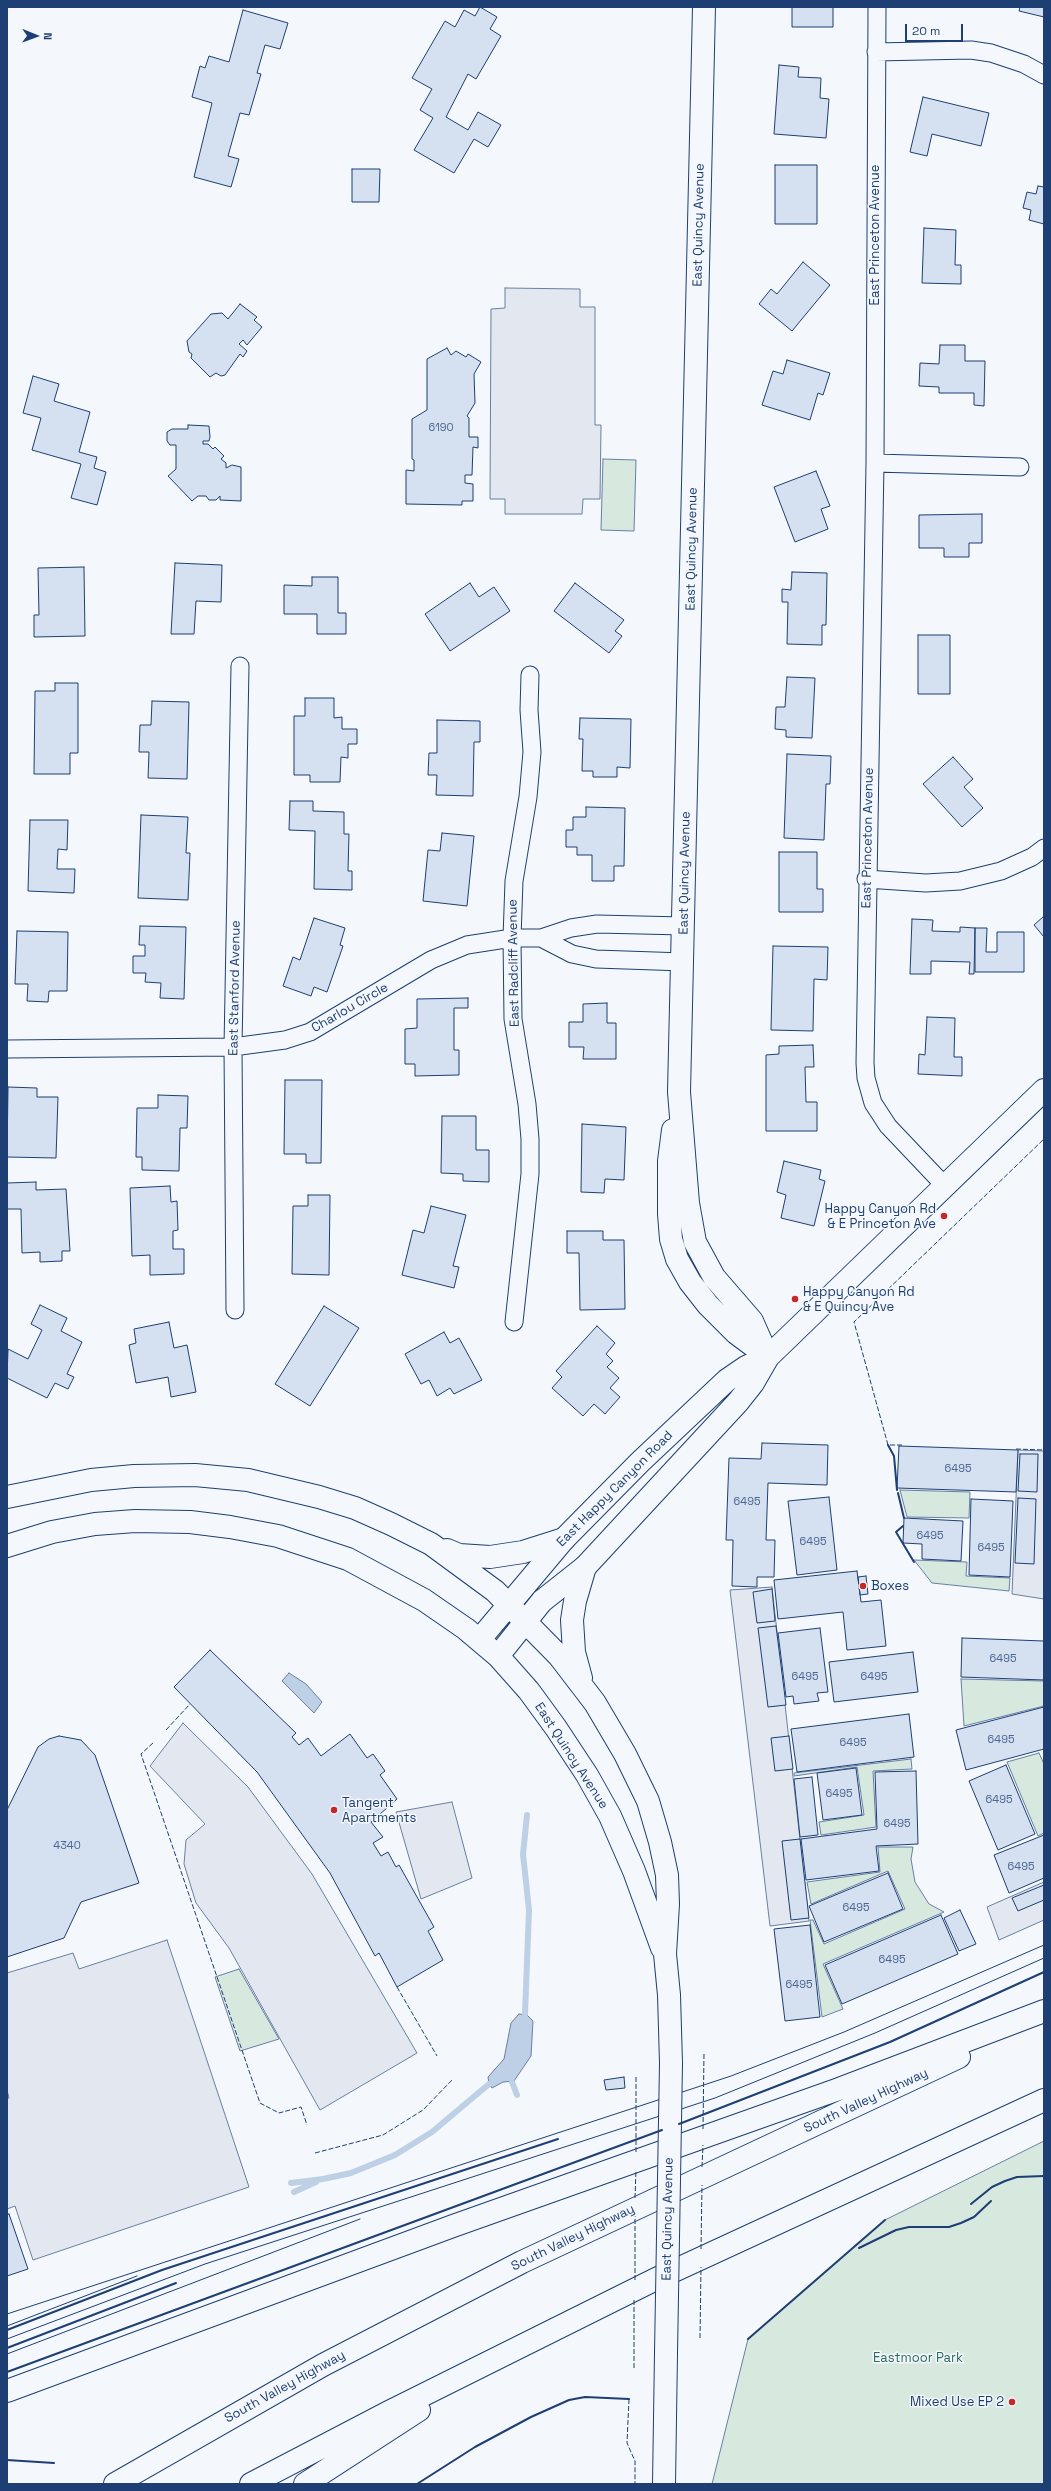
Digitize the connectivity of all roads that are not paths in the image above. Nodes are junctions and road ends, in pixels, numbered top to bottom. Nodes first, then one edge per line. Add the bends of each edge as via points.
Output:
1 (704, 7) edge
2 (877, 7) edge
3 (876, 52) junction
4 (1044, 75) edge
5 (875, 463) junction
6 (1020, 467) dead end
7 (240, 666) dead end
8 (530, 675) dead end
9 (1044, 848) edge
10 (866, 879) junction
11 (684, 926) junction
12 (512, 938) junction
13 (540, 938) junction
14 (684, 962) junction
15 (234, 1047) junction
16 (7, 1049) edge
17 (1044, 1090) edge
18 (944, 1185) junction
19 (235, 1310) dead end
20 (514, 1322) dead end
21 (768, 1357) junction
22 (7, 1497) edge
23 (564, 1539) junction
24 (431, 1544) junction
25 (7, 1546) edge
26 (584, 1567) junction
27 (508, 1603) junction
28 (526, 1621) junction
29 (480, 1639) junction
30 (498, 1656) junction
31 (585, 1690) junction
32 (665, 1954) junction
33 (1044, 2011) edge
34 (1044, 2018) edge
35 (1044, 2100) edge
36 (517, 2350) junction
37 (7, 2391) edge
38 (115, 2484) edge
39 (251, 2484) edge
40 (305, 2484) edge
41 (664, 2484) edge

1 - 11 main road, East Quincy Avenue via 686,726
2 - 3 street, East Princeton Avenue
3 - 4 street via 970,50 991,53 1024,64
3 - 5 street, East Princeton Avenue
5 - 6 street
5 - 10 street, East Princeton Avenue
7 - 15 street, East Stanford Avenue
8 - 12 street, East Radcliff Avenue via 532,752 528,797 514,881
9 - 10 street via 1032,857 1001,871 960,881 926,883
10 - 18 street, East Princeton Avenue via 866,1078 874,1103 888,1126
11 - 13 street, Charlou Circle via 597,924 571,928
11 - 14 main road, East Quincy Avenue
12 - 13 street, Charlou Circle
12 - 15 street, Charlou Circle via 467,945 431,960 310,1032 285,1040
12 - 20 street, East Radcliff Avenue via 513,1019 530,1139 525,1229
13 - 14 street, Charlou Circle via 572,954 596,959
14 - 21 main road, East Quincy Avenue via 679,1092 688,1203 695,1242 714,1277 752,1322
15 - 16 street, Charlou Circle
15 - 19 street, East Stanford Avenue
17 - 18 main road, East Happy Canyon Road
18 - 21 main road, East Happy Canyon Road
21 - 23 main road, East Happy Canyon Road via 737,1373 714,1391
21 - 26 main road, East Happy Canyon Road via 738,1402
22 - 24 main road via 91,1480 134,1476 195,1475 248,1480 355,1508
23 - 24 main road via 523,1552 490,1557 459,1555
23 - 27 main road, East Happy Canyon Road
24 - 27 main road, East Quincy Avenue via 485,1582
25 - 29 main road, East Quincy Avenue via 52,1532 95,1524 135,1521 190,1522 278,1536 348,1558 424,1600
26 - 28 main road, East Happy Canyon Road via 542,1601
26 - 31 main road via 572,1620 574,1652
27 - 28 main road, East Quincy Avenue
27 - 29 main road, East Happy Canyon Road
28 - 30 main road, East Happy Canyon Road
28 - 31 main road, East Quincy Avenue via 559,1656
29 - 30 main road, East Quincy Avenue
30 - 32 main road, East Quincy Avenue via 529,1691 587,1775 610,1816
31 - 32 main road, East Quincy Avenue via 625,1754 648,1801 667,1875
32 - 41 main road, East Quincy Avenue, bridge via 671,2063
33 - 37 main road via 839,2089 453,2226
34 - 38 main road, South Valley Highway via 522,2262 323,2365
35 - 36 main road via 654,2280
36 - 39 main road via 389,2412
36 - 40 main road

